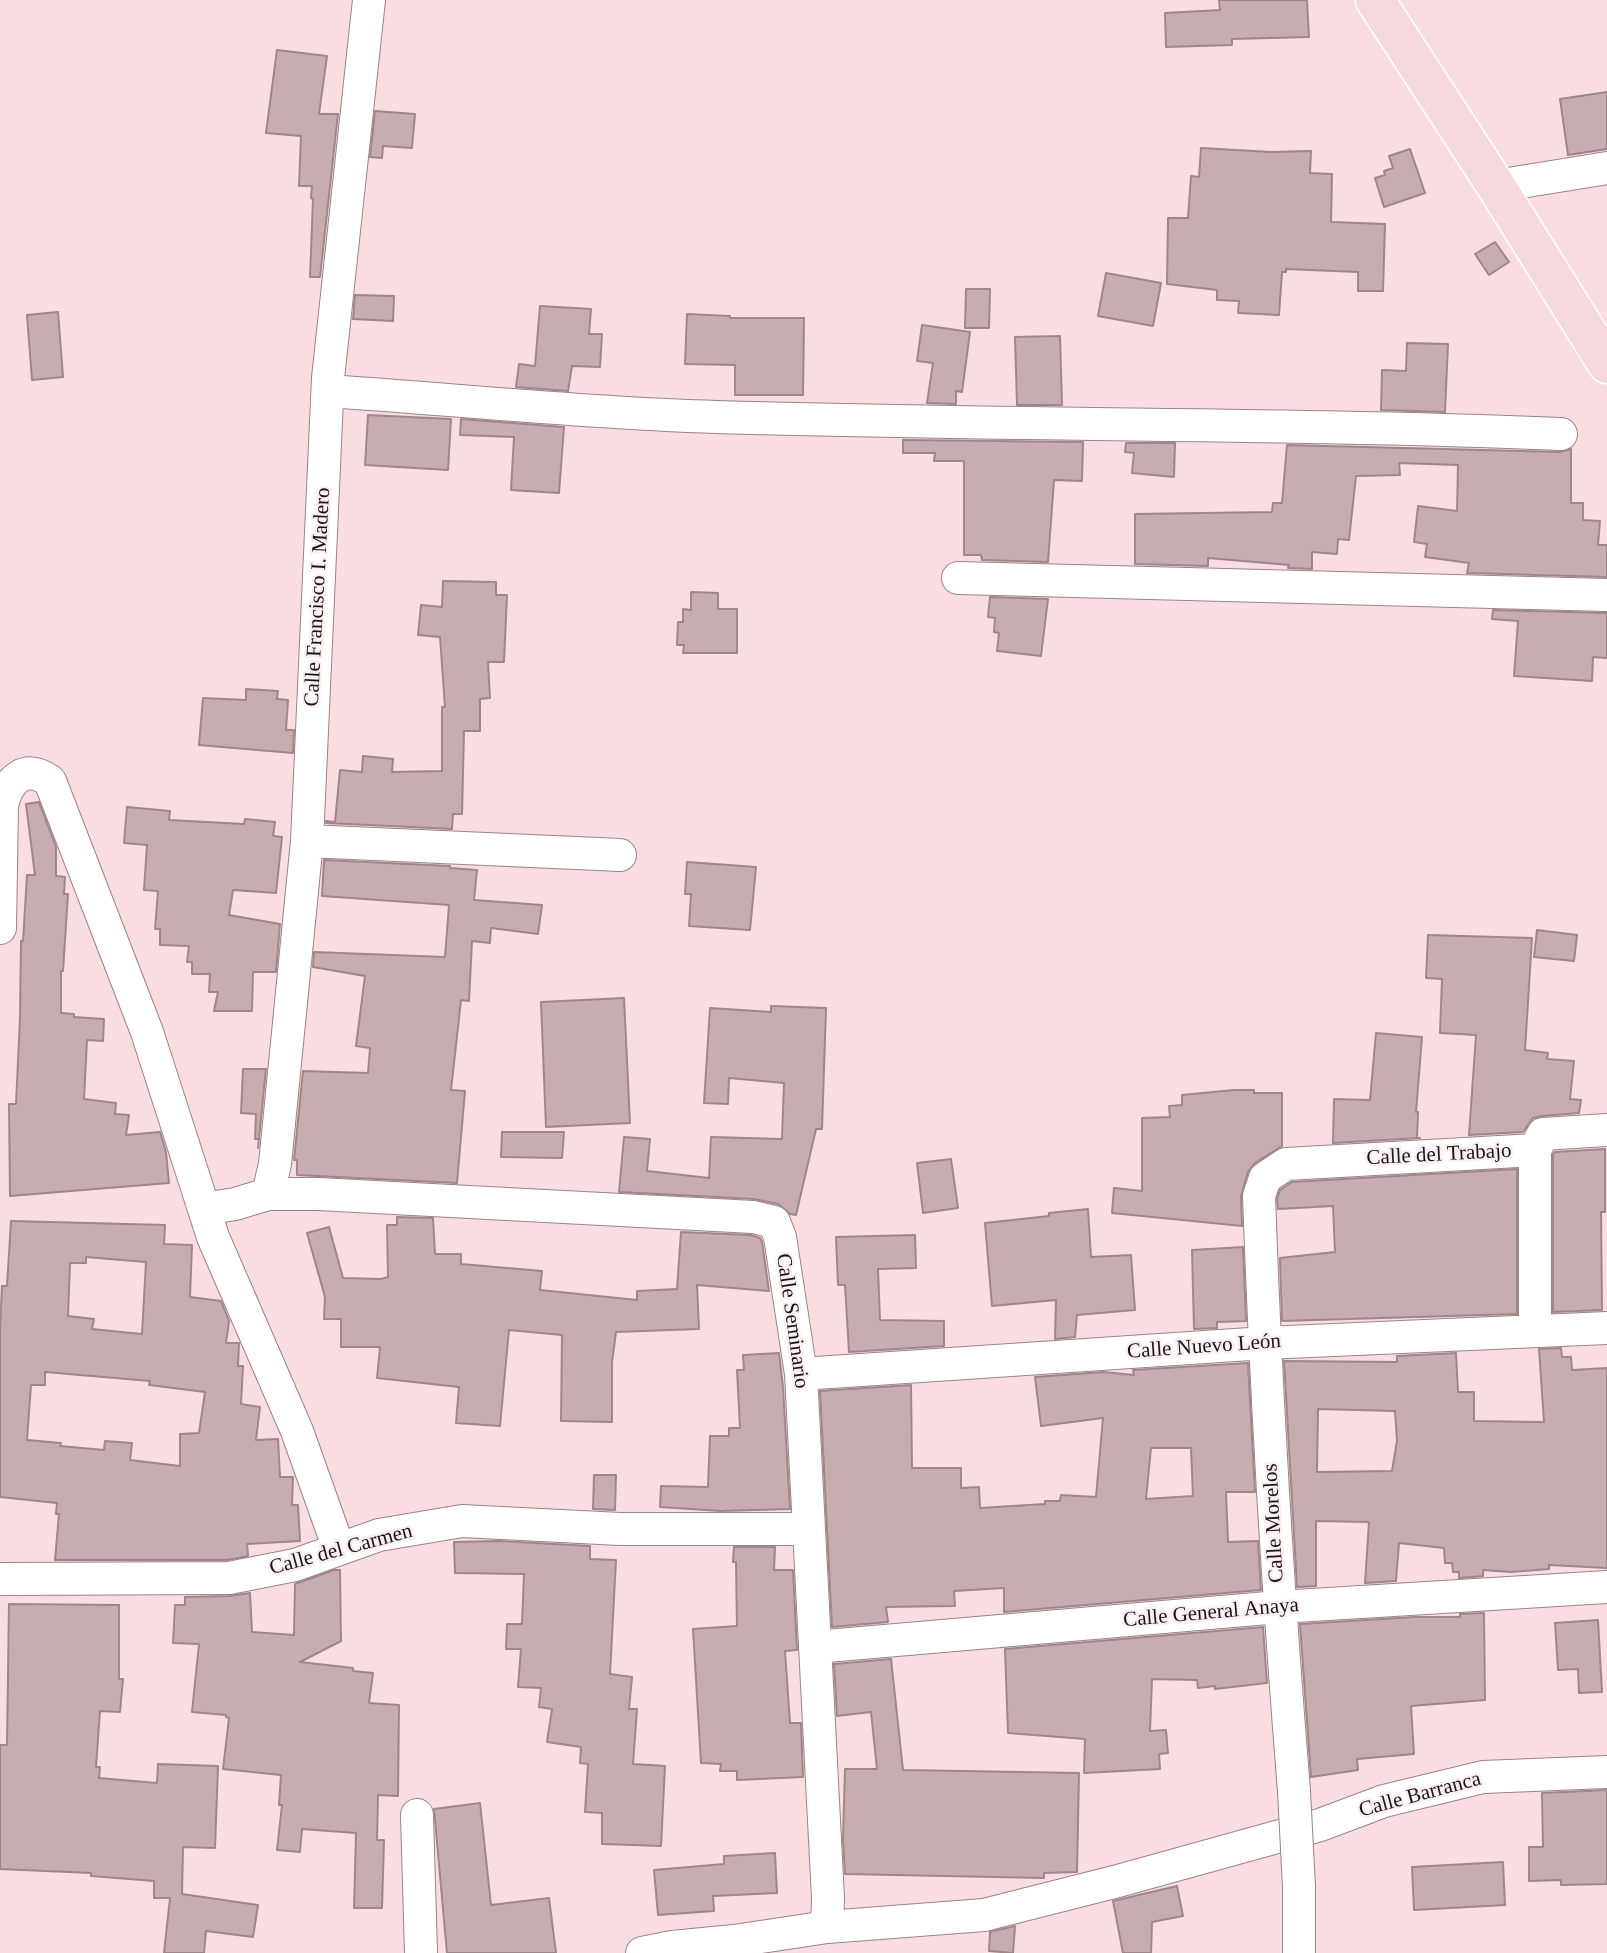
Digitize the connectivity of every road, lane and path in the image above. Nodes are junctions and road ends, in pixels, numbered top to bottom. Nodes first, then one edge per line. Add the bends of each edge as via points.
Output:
1 (369, 0) edge
2 (1375, 0) edge
3 (1607, 168) edge
4 (1496, 186) junction
5 (1607, 364) edge
6 (328, 391) junction
7 (1561, 433) dead end
8 (958, 578) dead end
9 (1607, 595) edge
10 (307, 841) junction
11 (620, 855) dead end
12 (0, 928) edge
13 (1607, 1130) edge
14 (1535, 1150) junction
15 (1265, 1178) joint
16 (268, 1194) junction
17 (204, 1209) junction
18 (1607, 1328) edge
19 (1535, 1331) junction
20 (1265, 1343) junction
21 (801, 1374) junction
22 (809, 1529) junction
23 (339, 1549) junction
24 (0, 1579) edge
25 (1607, 1587) edge
26 (1279, 1607) junction
27 (815, 1647) junction
28 (1607, 1772) edge
29 (417, 1815) dead end
30 (827, 1927) junction
31 (421, 1953) edge
32 (642, 1953) edge
33 (1299, 1953) edge

1 - 6 street, Calle Francisco I. Madero
2 - 4 main road
3 - 4 street
4 - 5 main road
6 - 7 street via 683,415
6 - 10 street, Calle Francisco I. Madero
8 - 9 street
10 - 11 street
10 - 16 street, Calle Francisco I. Madero via 275,1164
12 - 17 street via 2,805 16,779 38,773 50,781 147,1032
13 - 14 street, Calle del Trabajo via 1543,1133
14 - 15 street, Calle del Trabajo via 1286,1164
14 - 19 street
15 - 20 street, Calle Morelos via 1259,1196
16 - 17 street
16 - 21 street, Calle Seminario via 754,1217 774,1222
17 - 23 street via 297,1431
18 - 19 street, Calle Nuevo León
19 - 20 street, Calle Nuevo León
20 - 21 street, Calle Nuevo León
20 - 26 street, Calle Morelos
21 - 22 street, Calle Seminario
22 - 23 street, Calle del Carmen via 620,1529 462,1521 379,1535
22 - 27 street, Calle Seminario
23 - 24 street, Calle del Carmen via 295,1565 229,1578
25 - 26 street, Calle General Anaya
26 - 27 street, Calle General Anaya
26 - 33 street, Calle Morelos, bridge via 1294,1791
27 - 30 street, Calle Seminario
28 - 30 street, Calle Barranca via 1483,1777 1384,1801 1320,1825 1118,1881 984,1914
29 - 31 street
30 - 32 street, Calle Barranca

